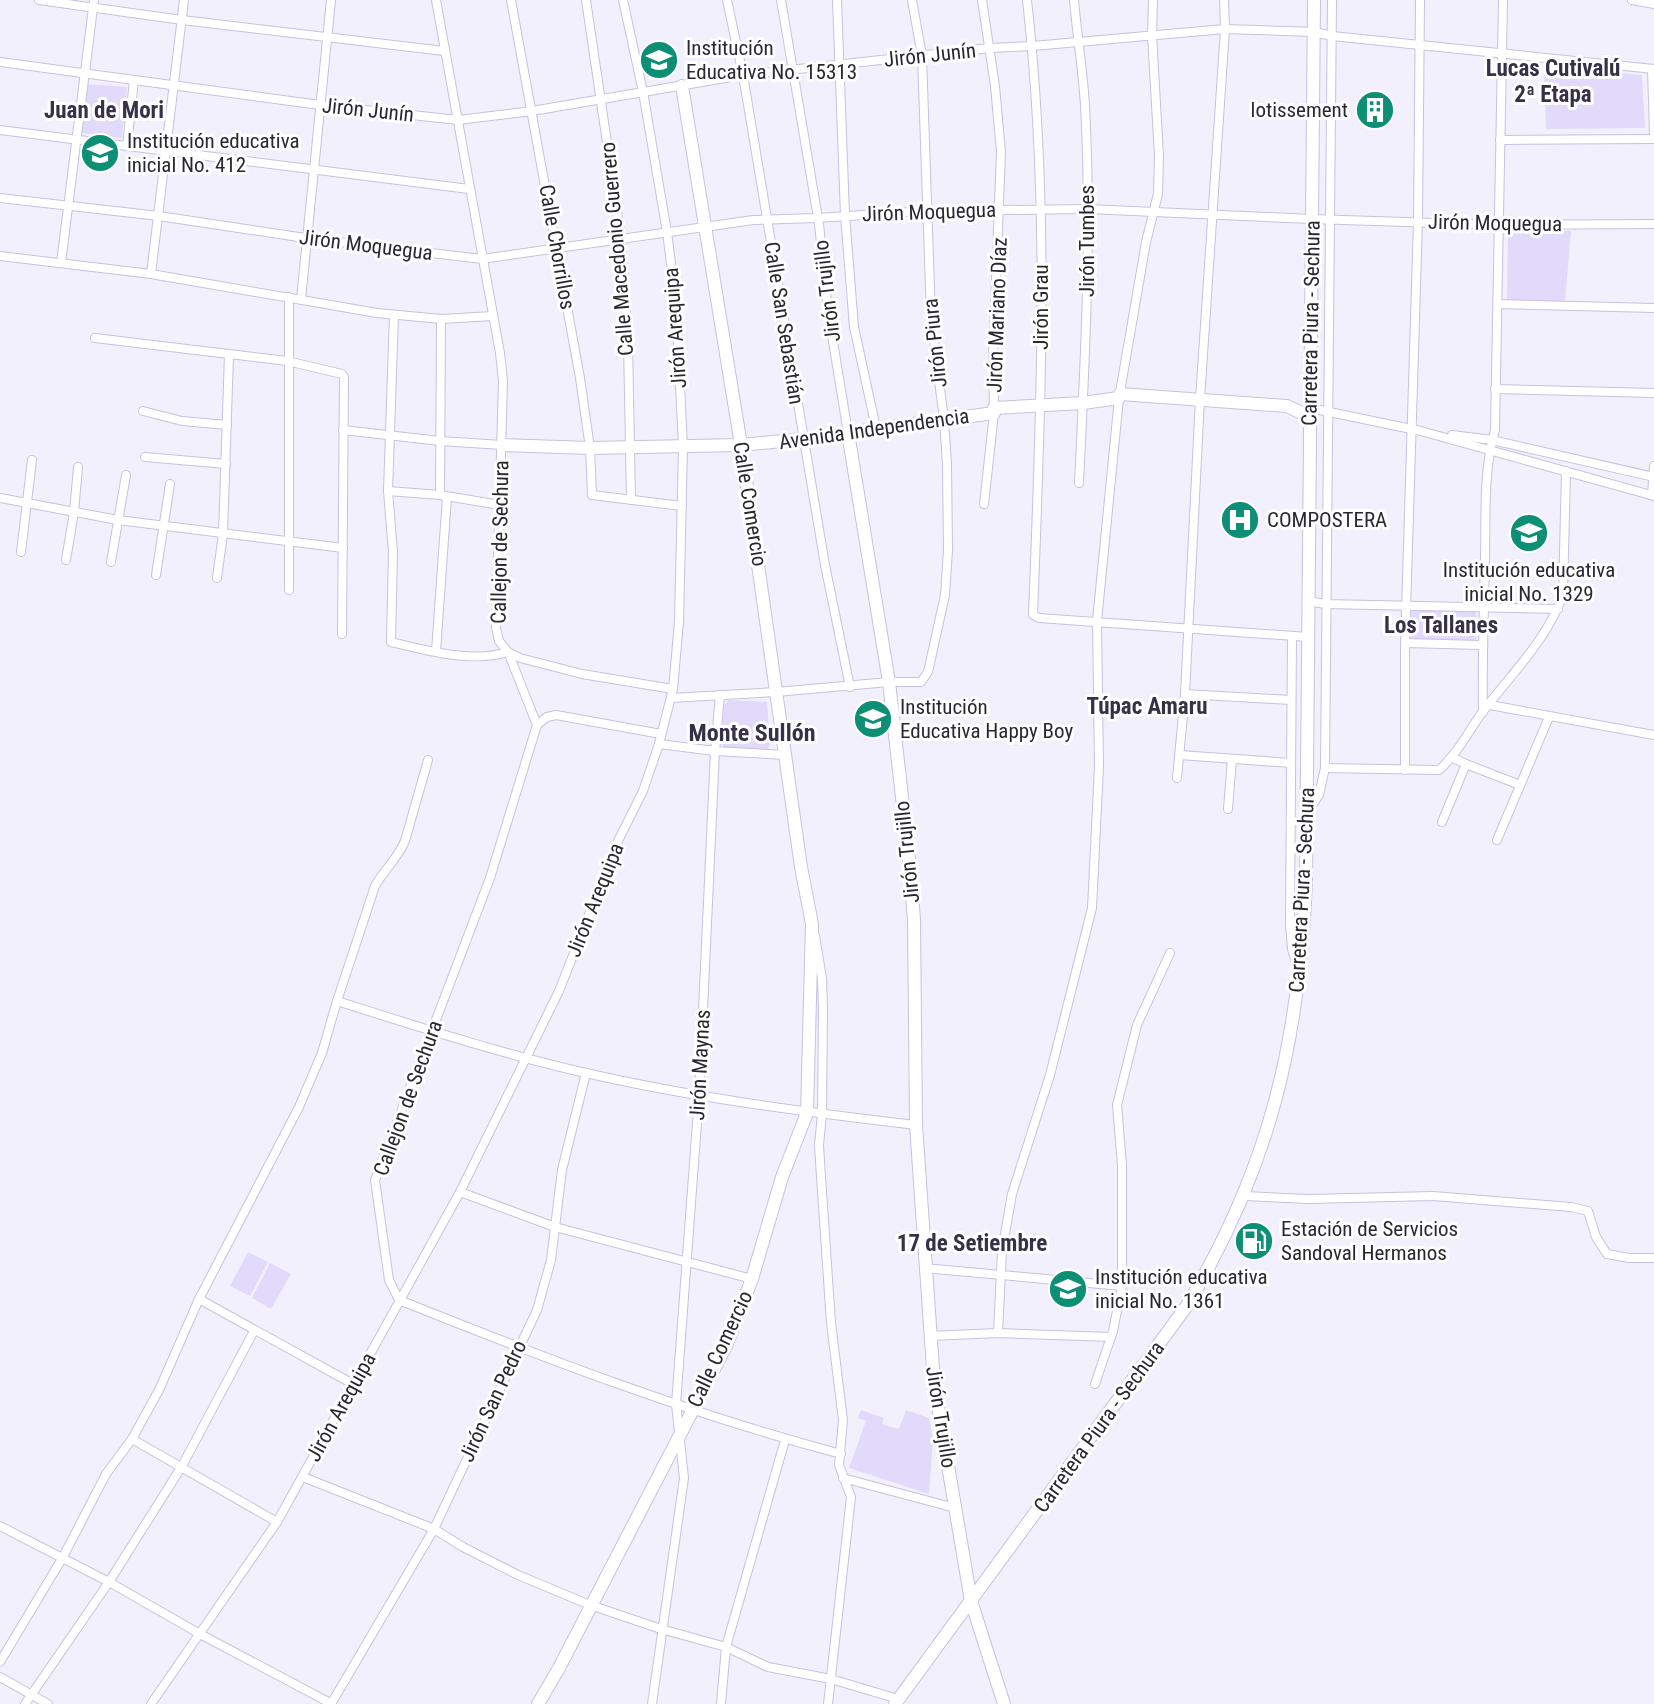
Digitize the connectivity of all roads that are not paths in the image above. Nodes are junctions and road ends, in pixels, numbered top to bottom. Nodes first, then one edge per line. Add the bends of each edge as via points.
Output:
1 (39, 0) edge
2 (184, 0) edge
3 (331, 0) edge
4 (436, 0) edge
5 (511, 0) edge
6 (586, 0) edge
7 (623, 0) edge
8 (727, 0) edge
9 (781, 0) edge
10 (836, 0) edge
11 (912, 0) edge
12 (982, 0) edge
13 (1027, 0) edge
14 (1074, 0) edge
15 (1153, 0) edge
16 (1224, 0) edge
17 (1314, 0) edge
18 (1332, 0) edge
19 (1420, 0) edge
20 (1503, 0) edge
21 (1632, 0) edge
22 (94, 4) edge
23 (1654, 4) edge
24 (182, 20) junction
25 (1225, 29) junction
26 (1314, 32) junction
27 (1152, 35) junction
28 (1332, 36) junction
29 (328, 37) junction
30 (1078, 41) junction
31 (1420, 46) junction
32 (1033, 47) junction
33 (990, 48) junction
34 (444, 51) junction
35 (1501, 53) junction
36 (922, 56) junction
37 (0, 62) edge
38 (838, 64) junction
39 (794, 69) junction
40 (1653, 69) edge
41 (84, 74) junction
42 (743, 75) junction
43 (134, 80) junction
44 (174, 85) junction
45 (682, 86) junction
46 (643, 92) junction
47 (601, 98) junction
48 (320, 105) junction
49 (532, 111) junction
50 (458, 120) junction
51 (0, 130) edge
52 (1654, 137) edge
53 (1500, 140) junction
54 (76, 141) junction
55 (127, 146) junction
56 (165, 152) junction
57 (313, 169) junction
58 (469, 189) junction
59 (0, 198) edge
60 (69, 206) junction
61 (1042, 209) junction
62 (1088, 209) junction
63 (1000, 210) junction
64 (1154, 210) junction
65 (926, 211) junction
66 (1213, 213) junction
67 (845, 215) junction
68 (159, 216) junction
69 (817, 218) junction
70 (767, 219) junction
71 (1312, 219) junction
72 (1331, 220) junction
73 (1418, 222) junction
74 (1654, 224) edge
75 (1499, 225) junction
76 (704, 226) junction
77 (667, 232) junction
78 (305, 238) junction
79 (621, 238) junction
80 (556, 248) junction
81 (0, 256) edge
82 (482, 259) junction
83 (61, 263) junction
84 (151, 274) junction
85 (289, 297) junction
86 (301, 299) junction
87 (1498, 304) junction
88 (1654, 308) edge
89 (394, 314) junction
90 (493, 316) junction
91 (441, 319) junction
92 (95, 338) dead end
93 (229, 355) junction
94 (287, 361) junction
95 (1495, 389) junction
96 (1654, 393) edge
97 (1120, 396) junction
98 (1200, 399) junction
99 (1083, 403) junction
100 (1041, 406) junction
101 (1310, 407) junction
102 (994, 410) junction
103 (1329, 410) junction
104 (143, 411) dead end
105 (944, 420) junction
106 (227, 425) junction
107 (876, 428) junction
108 (1411, 428) junction
109 (343, 429) junction
110 (1422, 431) junction
111 (848, 433) junction
112 (389, 435) junction
113 (803, 439) junction
114 (1492, 440) junction
115 (440, 441) junction
116 (741, 445) junction
117 (502, 446) junction
118 (630, 447) junction
119 (683, 447) junction
120 (590, 448) junction
121 (1489, 449) junction
122 (145, 457) dead end
123 (32, 460) dead end
124 (226, 464) junction
125 (1654, 466) edge
126 (78, 467) dead end
127 (1566, 471) junction
128 (126, 475) dead end
129 (1653, 479) edge
130 (1079, 483) dead end
131 (170, 484) dead end
132 (388, 491) junction
133 (1653, 494) edge
134 (443, 496) junction
135 (0, 498) edge
136 (631, 500) junction
137 (28, 503) junction
138 (984, 504) dead end
139 (500, 505) junction
140 (682, 506) junction
141 (74, 512) junction
142 (118, 520) junction
143 (164, 526) junction
144 (223, 534) junction
145 (288, 540) junction
146 (343, 548) junction
147 (21, 552) dead end
148 (66, 560) dead end
149 (111, 562) dead end
150 (156, 575) dead end
151 (217, 578) dead end
152 (289, 590) dead end
153 (1308, 601) junction
154 (1327, 604) junction
155 (1407, 604) junction
156 (1485, 607) junction
157 (1558, 609) junction
158 (1097, 621) junction
159 (1189, 628) junction
160 (342, 634) dead end
161 (1292, 636) junction
162 (1308, 637) junction
163 (1405, 643) junction
164 (1481, 645) junction
165 (436, 651) junction
166 (508, 652) junction
167 (889, 682) junction
168 (850, 687) junction
169 (776, 692) junction
170 (672, 693) junction
171 (1185, 694) junction
172 (720, 695) junction
173 (1291, 700) junction
174 (1486, 708) junction
175 (1549, 716) junction
176 (537, 724) junction
177 (661, 734) junction
178 (1654, 735) edge
179 (659, 744) junction
180 (715, 751) junction
181 (786, 755) junction
182 (1180, 755) junction
183 (1453, 758) junction
184 (1232, 759) junction
185 (428, 760) dead end
186 (1291, 763) junction
187 (1466, 764) junction
188 (1325, 768) junction
189 (1405, 771) junction
190 (1177, 778) dead end
191 (1520, 785) junction
192 (1228, 809) dead end
193 (1307, 812) junction
194 (1442, 822) dead end
195 (1497, 840) dead end
196 (812, 924) junction
197 (1170, 953) dead end
198 (1300, 975) junction
199 (337, 1001) junction
200 (433, 1031) junction
201 (527, 1058) junction
202 (586, 1073) junction
203 (699, 1096) junction
204 (807, 1113) junction
205 (822, 1114) junction
206 (916, 1125) junction
207 (460, 1192) junction
208 (1244, 1196) junction
209 (555, 1227) junction
210 (1654, 1258) edge
211 (688, 1262) junction
212 (924, 1269) junction
213 (999, 1275) junction
214 (752, 1279) junction
215 (1122, 1286) junction
216 (199, 1299) junction
217 (399, 1300) junction
218 (254, 1331) junction
219 (998, 1333) junction
220 (930, 1336) junction
221 (1111, 1337) junction
222 (518, 1347) junction
223 (354, 1384) junction
224 (1096, 1384) dead end
225 (676, 1404) junction
226 (693, 1409) junction
227 (678, 1435) junction
228 (132, 1439) junction
229 (785, 1440) junction
230 (841, 1454) junction
231 (182, 1466) junction
232 (303, 1477) junction
233 (843, 1478) junction
234 (955, 1508) junction
235 (277, 1522) junction
236 (0, 1525) edge
237 (433, 1529) junction
238 (62, 1557) junction
239 (108, 1582) junction
240 (971, 1601) junction
241 (590, 1605) junction
242 (661, 1629) junction
243 (201, 1634) junction
244 (726, 1647) junction
245 (0, 1662) edge
246 (0, 1677) edge
247 (831, 1679) junction
248 (31, 1695) junction
249 (896, 1702) edge
250 (329, 1703) edge
251 (25, 1704) edge
252 (48, 1704) edge
253 (151, 1704) edge
254 (538, 1704) edge
255 (652, 1704) edge
256 (721, 1704) edge
257 (828, 1704) edge
258 (1004, 1704) edge

1 - 22 street
2 - 24 street
3 - 29 street
4 - 34 street, Callejon de Sechura
5 - 49 street, Calle Chorrillos
6 - 47 street, Calle Macedonio Guerrero
7 - 46 street, Jirón Arequipa
8 - 42 street, Calle San Sebastián
9 - 39 street, Jirón Trujillo
10 - 38 street
11 - 36 street, Jirón Piura
12 - 33 street, Jirón Mariano Díaz
13 - 32 street, Jirón Grau
14 - 30 street, Jirón Tumbes
15 - 27 street
16 - 25 street
17 - 26 street, Carretera Piura - Sechura
18 - 28 street
19 - 31 street
20 - 35 street
21 - 23 street
22 - 24 street
22 - 41 street
24 - 29 street
24 - 44 street
25 - 26 street, Jirón Junín
25 - 27 street, Jirón Junín
25 - 66 street
26 - 28 street, Jirón Junín
26 - 71 street, Carretera Piura - Sechura
27 - 30 street, Jirón Junín
27 - 64 street via 1159,156
28 - 31 street, Jirón Junín
28 - 72 street
29 - 34 street
29 - 48 street
30 - 32 street, Jirón Junín
30 - 62 street, Jirón Tumbes
31 - 35 street, Jirón Junín
31 - 73 street
32 - 33 street, Jirón Junín
32 - 61 street, Jirón Grau
33 - 36 street, Jirón Junín
33 - 63 street, Jirón Mariano Díaz via 1001,152
34 - 50 street, Callejon de Sechura
35 - 40 street, Jirón Junín
35 - 53 street
36 - 38 street, Jirón Junín
36 - 65 street, Jirón Piura
37 - 41 street, Jirón Junín
38 - 39 street, Jirón Junín
38 - 67 street
39 - 42 street, Jirón Junín
39 - 69 street, Jirón Trujillo
40 - 52 street
41 - 43 street, Jirón Junín
41 - 54 street
42 - 45 street, Jirón Junín
42 - 70 street, Calle San Sebastián
43 - 44 street, Jirón Junín
43 - 55 street
44 - 48 street, Jirón Junín
44 - 56 street
45 - 46 street, Jirón Junín
45 - 76 street, Calle Comercio
46 - 47 street, Jirón Junín
46 - 77 street, Jirón Arequipa
47 - 49 street, Jirón Junín
47 - 79 street, Calle Macedonio Guerrero
48 - 50 street, Jirón Junín
48 - 57 street
49 - 50 street, Jirón Junín
49 - 80 street, Calle Chorrillos
50 - 58 street, Callejon de Sechura
51 - 54 street
52 - 53 street
53 - 75 street
54 - 55 street
54 - 60 street
55 - 56 street
56 - 57 street
56 - 68 street
57 - 58 street
57 - 78 street
58 - 82 street, Callejon de Sechura
59 - 60 street, Jirón Moquegua
60 - 68 street, Jirón Moquegua
60 - 83 street
61 - 62 street, Jirón Moquegua
61 - 63 street, Jirón Moquegua
61 - 100 street, Jirón Grau
62 - 64 street, Jirón Moquegua
62 - 99 street, Jirón Tumbes
63 - 65 street, Jirón Moquegua
63 - 102 street, Jirón Mariano Díaz
64 - 66 street, Jirón Moquegua
64 - 97 street
65 - 67 street, Jirón Moquegua
65 - 105 street, Jirón Piura via 931,317
66 - 71 street, Jirón Moquegua
66 - 98 street
67 - 69 street, Jirón Moquegua
67 - 107 street via 854,327
68 - 78 street, Jirón Moquegua
68 - 84 street
69 - 70 street, Jirón Moquegua
69 - 111 street, Jirón Trujillo
70 - 76 street, Jirón Moquegua
70 - 113 street, Calle San Sebastián
71 - 72 street, Jirón Moquegua
71 - 101 street, Carretera Piura - Sechura
72 - 73 street, Jirón Moquegua
72 - 103 street
73 - 75 street, Jirón Moquegua
73 - 108 street
74 - 75 street, Jirón Moquegua
75 - 87 street
76 - 77 street, Jirón Moquegua
76 - 116 street, Calle Comercio
77 - 79 street, Jirón Moquegua
77 - 119 street, Jirón Arequipa via 676,303
78 - 82 street, Jirón Moquegua
78 - 86 street
79 - 80 street, Jirón Moquegua
79 - 118 street, Calle Macedonio Guerrero
80 - 82 street, Jirón Moquegua
80 - 120 street, Calle Chorrillos
81 - 83 street
82 - 90 street, Callejon de Sechura
83 - 84 street
84 - 85 street
85 - 86 street
85 - 94 street
86 - 89 street
87 - 88 street
87 - 95 street
89 - 91 street
89 - 112 street
90 - 91 street
90 - 117 street, Callejon de Sechura via 503,381
91 - 115 street
92 - 93 street
93 - 94 street
93 - 106 street
94 - 109 street via 342,374
94 - 145 street
95 - 96 street
95 - 114 street
97 - 98 street, Avenida Independencia
97 - 99 street, Avenida Independencia
97 - 158 street
98 - 101 street, Avenida Independencia
98 - 159 street
99 - 100 street, Avenida Independencia
99 - 130 street, Jirón Tumbes
100 - 102 street, Avenida Independencia
100 - 158 street, Jirón Grau via 1033,615
101 - 103 street
101 - 153 street, Carretera Piura - Sechura
102 - 105 street, Avenida Independencia
102 - 138 street, Jirón Mariano Díaz
103 - 108 street
103 - 154 street
104 - 106 street
105 - 107 street, Avenida Independencia
105 - 167 street, Jirón Piura via 948,550 945,595 933,653 921,682
106 - 124 street
107 - 111 street, Avenida Independencia
108 - 110 street
108 - 155 street
109 - 112 street
109 - 146 street
110 - 114 street
110 - 121 street
111 - 113 street, Avenida Independencia
111 - 167 street, Jirón Trujillo
112 - 115 street
112 - 132 street
113 - 116 street, Avenida Independencia
113 - 168 street, Calle San Sebastián
114 - 121 street
114 - 129 street
115 - 117 street
115 - 134 street
116 - 119 street, Avenida Independencia
116 - 169 street, Calle Comercio
117 - 120 street, Avenida Independencia
117 - 139 street, Callejon de Sechura
118 - 119 street, Avenida Independencia
118 - 120 street, Avenida Independencia
118 - 136 street, Calle Macedonio Guerrero
119 - 140 street, Jirón Arequipa
120 - 136 street, Calle Chorrillos via 592,495
121 - 127 street
121 - 156 street
122 - 124 street
123 - 137 street
124 - 144 street
125 - 129 street
126 - 141 street
127 - 133 street
127 - 157 street via 1563,594
128 - 142 street
129 - 133 street
131 - 143 street
132 - 134 street
132 - 165 street via 393,552 391,642
134 - 139 street
134 - 165 street
135 - 137 street
136 - 140 street
137 - 141 street
137 - 147 street
139 - 166 street, Callejon de Sechura via 496,628
140 - 170 street, Jirón Arequipa
141 - 142 street
141 - 148 street
142 - 143 street
142 - 149 street
143 - 144 street
143 - 150 street
144 - 145 street
144 - 151 street
145 - 146 street
145 - 152 street
146 - 160 street
153 - 154 street
153 - 162 street, Carretera Piura - Sechura
154 - 155 street
154 - 188 street
155 - 156 street
155 - 163 street
156 - 157 street
156 - 164 street
157 - 174 street via 1531,653
158 - 159 street
158 - 213 street via 1099,767 1092,908 1050,1075 1012,1194
159 - 161 street
159 - 171 street
161 - 162 street
161 - 173 street
162 - 193 street, Carretera Piura - Sechura
163 - 164 street
163 - 189 street
164 - 174 street
165 - 166 street via 488,657
166 - 170 street
166 - 176 street, Callejon de Sechura
167 - 168 street
167 - 206 street, Jirón Trujillo via 914,920
168 - 169 street
169 - 172 street
169 - 181 street, Calle Comercio
170 - 172 street
170 - 177 street, Jirón Arequipa
171 - 173 street
171 - 182 street
172 - 180 street, Jirón Maynas
173 - 186 street
174 - 175 street
174 - 183 street
175 - 178 street
175 - 191 street
176 - 177 street via 556,715
176 - 200 street, Callejon de Sechura via 490,878
177 - 179 street, Jirón Arequipa
179 - 180 street
179 - 201 street, Jirón Arequipa via 559,991
180 - 181 street
180 - 203 street, Jirón Maynas
181 - 196 street, Calle Comercio
182 - 184 street
182 - 190 street
183 - 187 street
183 - 189 street via 1439,770
184 - 186 street
184 - 192 street
185 - 199 street via 405,841 375,886
186 - 198 street via 1290,924
187 - 191 street
187 - 194 street
188 - 189 street
188 - 193 street via 1318,795
191 - 195 street
193 - 198 street, Carretera Piura - Sechura
196 - 204 street, Calle Comercio
196 - 205 street, Calle Comercio via 822,978
197 - 215 street via 1137,1025 1117,1105 1122,1150
198 - 208 street, Carretera Piura - Sechura via 1283,1079
199 - 200 street
199 - 216 street via 299,1107
200 - 201 street
200 - 217 street, Callejon de Sechura via 375,1180 389,1280
201 - 202 street
201 - 207 street, Jirón Arequipa
202 - 203 street
202 - 209 street, Jirón San Pedro via 562,1170
203 - 204 street
203 - 211 street, Jirón Maynas
204 - 205 street
204 - 214 street, Calle Comercio via 782,1177
205 - 206 street
205 - 230 street, Calle Comercio via 831,1323 844,1420
206 - 212 street, Jirón Trujillo
207 - 209 street
207 - 217 street, Jirón Arequipa
208 - 210 street via 1433,1196 1571,1207 1588,1211 1606,1254
208 - 240 street, Carretera Piura - Sechura via 1186,1307
209 - 211 street
209 - 222 street, Jirón San Pedro via 537,1310
211 - 214 street
211 - 225 street, Jirón Maynas
212 - 213 street
212 - 220 street, Jirón Trujillo
213 - 215 street
213 - 219 street
214 - 226 street, Calle Comercio via 726,1346
215 - 221 street
216 - 218 street
216 - 228 street
217 - 222 street
217 - 223 street, Jirón Arequipa
218 - 223 street
218 - 231 street
219 - 220 street
219 - 221 street
220 - 234 street, Jirón Trujillo
221 - 224 street
222 - 225 street
222 - 237 street, Jirón San Pedro
223 - 232 street, Jirón Arequipa
225 - 226 street
225 - 227 street, Jirón Maynas
226 - 227 street, Calle Comercio
226 - 229 street
227 - 241 street, Calle Comercio
227 - 242 street, Jirón Maynas via 684,1478
228 - 231 street
228 - 238 street via 106,1474
229 - 230 street
229 - 244 street
230 - 233 street, Calle Comercio
231 - 235 street
231 - 239 street
232 - 235 street, Jirón Arequipa
232 - 237 street
233 - 234 street
233 - 247 street, Calle Comercio via 851,1508
234 - 240 street, Jirón Trujillo
235 - 243 street, Jirón Arequipa
236 - 238 street
237 - 241 street via 518,1576
237 - 250 street, Jirón San Pedro
238 - 239 street
238 - 245 street
239 - 243 street
239 - 248 street
240 - 249 street, Carretera Piura - Sechura
240 - 258 street, Jirón Trujillo
241 - 242 street
241 - 254 street, Calle Comercio
242 - 244 street
242 - 255 street, Jirón Maynas
243 - 250 street
243 - 253 street, Jirón Arequipa
244 - 247 street via 768,1667
244 - 256 street
246 - 248 street
247 - 249 street
247 - 257 street, Calle Comercio
248 - 251 street
248 - 252 street

